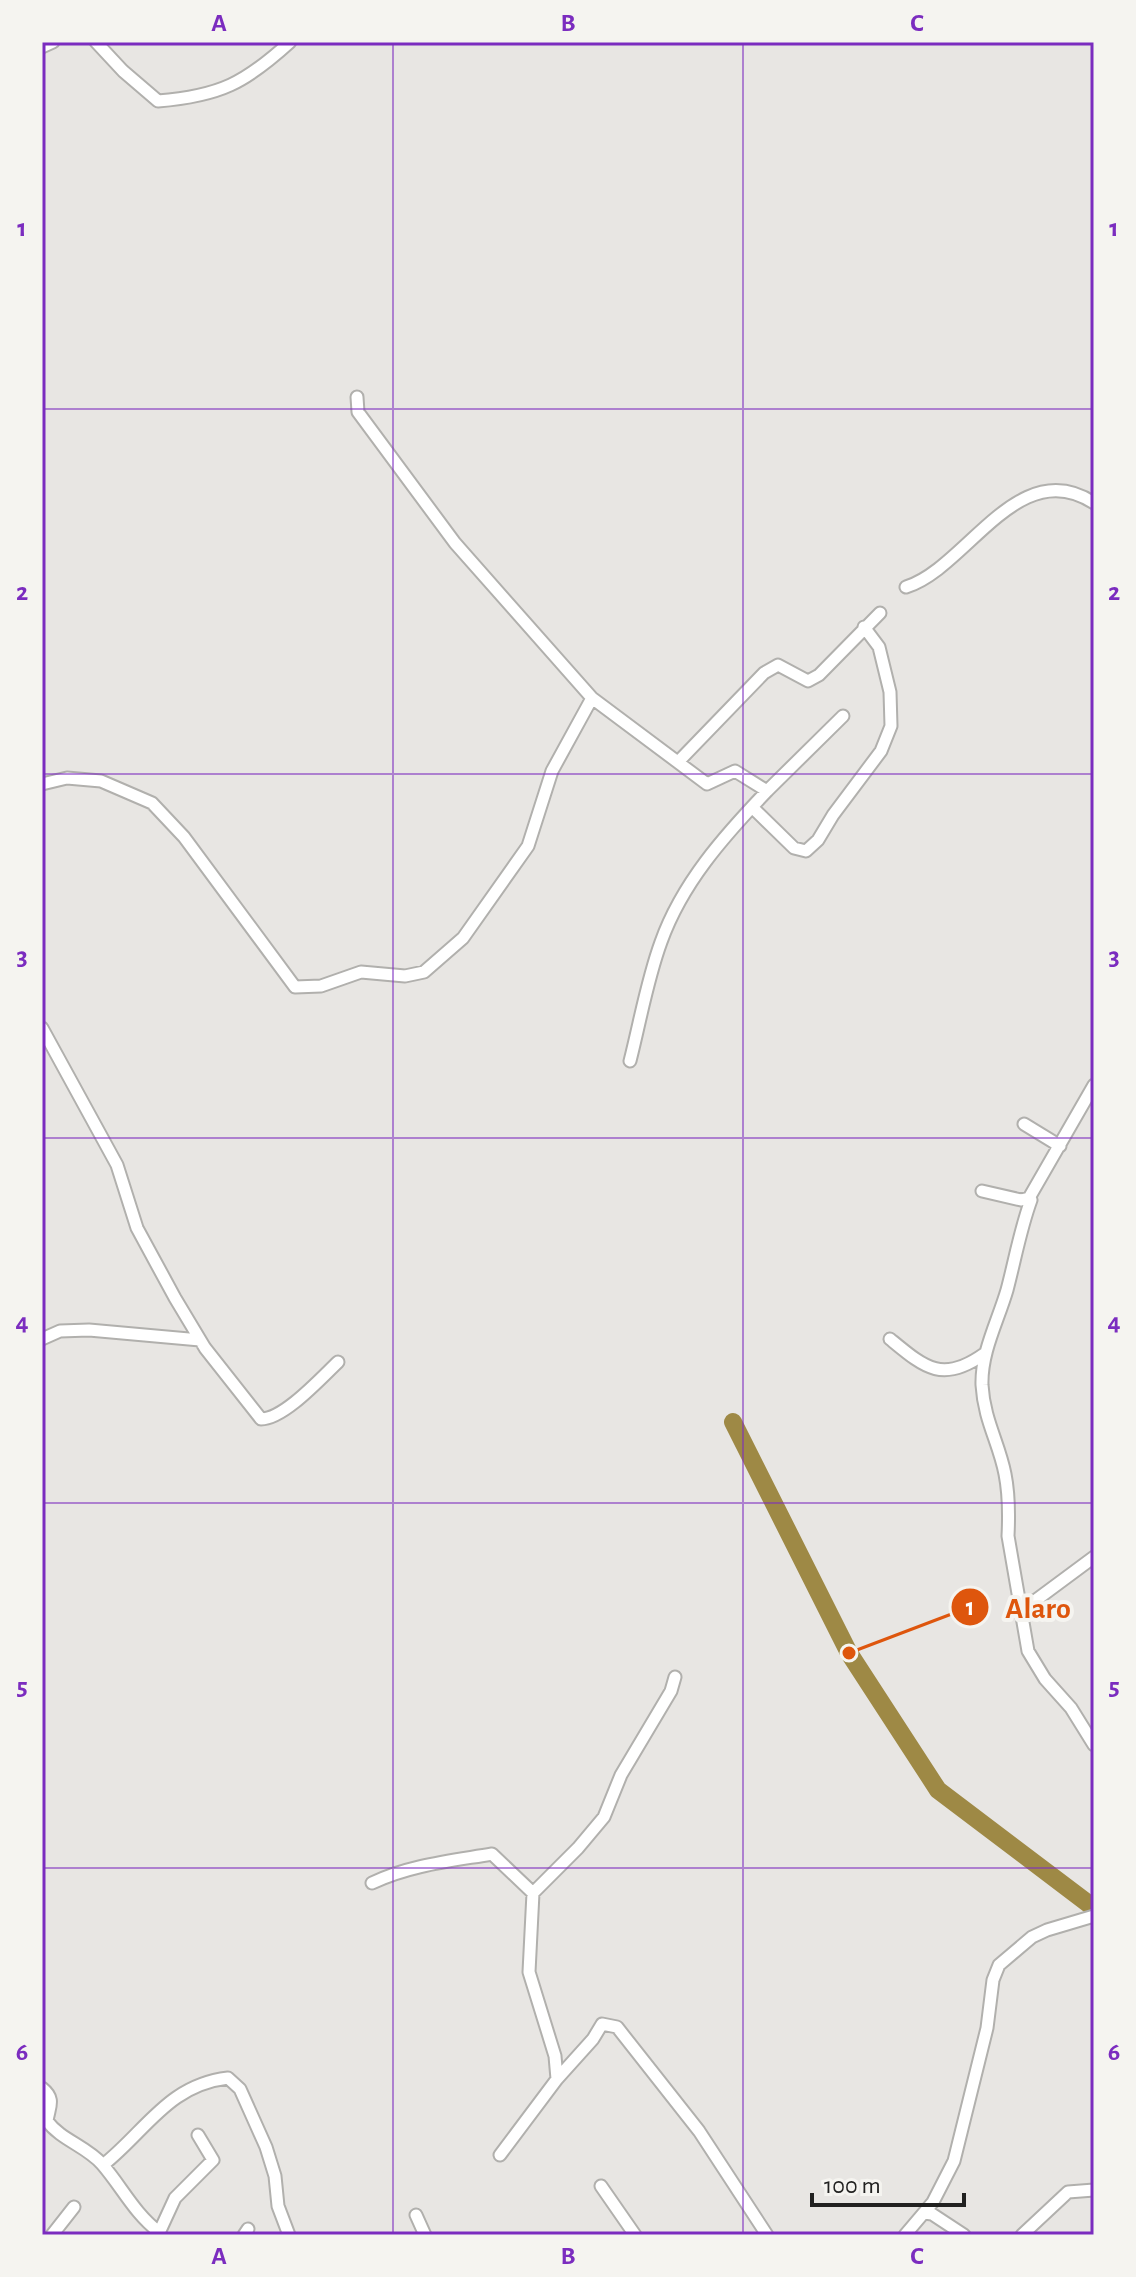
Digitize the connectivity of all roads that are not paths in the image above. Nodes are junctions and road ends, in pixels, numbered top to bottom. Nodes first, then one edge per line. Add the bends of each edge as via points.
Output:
1 (53, 42) edge
2 (96, 42) edge
3 (290, 42) edge
4 (42, 47) edge
5 (357, 397) dead end
6 (1094, 503) edge
7 (906, 587) dead end
8 (880, 613) dead end
9 (864, 627) junction
10 (592, 698) junction
11 (843, 716) dead end
12 (678, 762) junction
13 (42, 784) edge
14 (767, 791) junction
15 (752, 807) junction
16 (42, 1028) edge
17 (630, 1061) dead end
18 (1094, 1085) edge
19 (1024, 1124) dead end
20 (1060, 1146) junction
21 (982, 1191) dead end
22 (1029, 1198) junction
23 (42, 1339) edge
24 (890, 1339) dead end
25 (200, 1340) junction
26 (984, 1354) junction
27 (338, 1362) dead end
28 (1094, 1557) edge
29 (1019, 1607) junction
30 (675, 1677) dead end
31 (1094, 1745) edge
32 (372, 1883) dead end
33 (533, 1893) junction
34 (1094, 1916) edge
35 (557, 2079) junction
36 (42, 2088) edge
37 (198, 2135) dead end
38 (500, 2155) dead end
39 (103, 2165) junction
40 (601, 2186) dead end
41 (1094, 2190) edge
42 (74, 2207) dead end
43 (924, 2213) junction
44 (416, 2215) dead end
45 (158, 2234) edge
46 (52, 2235) edge
47 (289, 2235) edge
48 (425, 2235) edge
49 (635, 2235) edge
50 (767, 2235) edge
51 (905, 2235) edge
52 (964, 2235) edge
53 (1022, 2235) edge

1 - 4 street
2 - 3 street via 158,101 230,87
5 - 10 street via 358,412 455,543
6 - 7 street via 1064,490 1036,494 1001,512 944,565
8 - 9 street
9 - 12 street via 808,681 778,665 764,673
9 - 15 street via 879,647 890,692 891,726 881,751 806,851 794,848
10 - 12 street
10 - 13 street via 552,771 528,846 463,938 424,972 405,976 361,972 321,986 295,987 184,837 152,803 101,781 67,778
11 - 14 street
12 - 14 street via 707,784 735,771
14 - 15 street
15 - 17 street via 690,883 661,941
16 - 25 street via 117,1165 137,1228
18 - 20 street
19 - 20 street
20 - 22 street
21 - 22 street
22 - 26 street
23 - 25 street via 60,1331 89,1330
24 - 26 street via 937,1371
25 - 27 street via 261,1419 296,1400
26 - 29 street via 986,1418 1005,1472
28 - 29 street
29 - 31 street via 1028,1651
30 - 33 street via 604,1817
32 - 33 street via 436,1862 492,1854
33 - 35 street via 529,1972
34 - 43 street via 1032,1937 999,1965 954,2161
35 - 38 street
35 - 50 street via 602,2024 617,2027 699,2131
36 - 39 street via 52,2104 47,2121 55,2132
37 - 45 street via 213,2160 175,2198
39 - 45 street
39 - 47 street via 172,2099 200,2083 228,2078 240,2089 266,2147
40 - 49 street
41 - 53 street via 1068,2192
42 - 46 street
43 - 51 street
43 - 52 street
44 - 48 street

